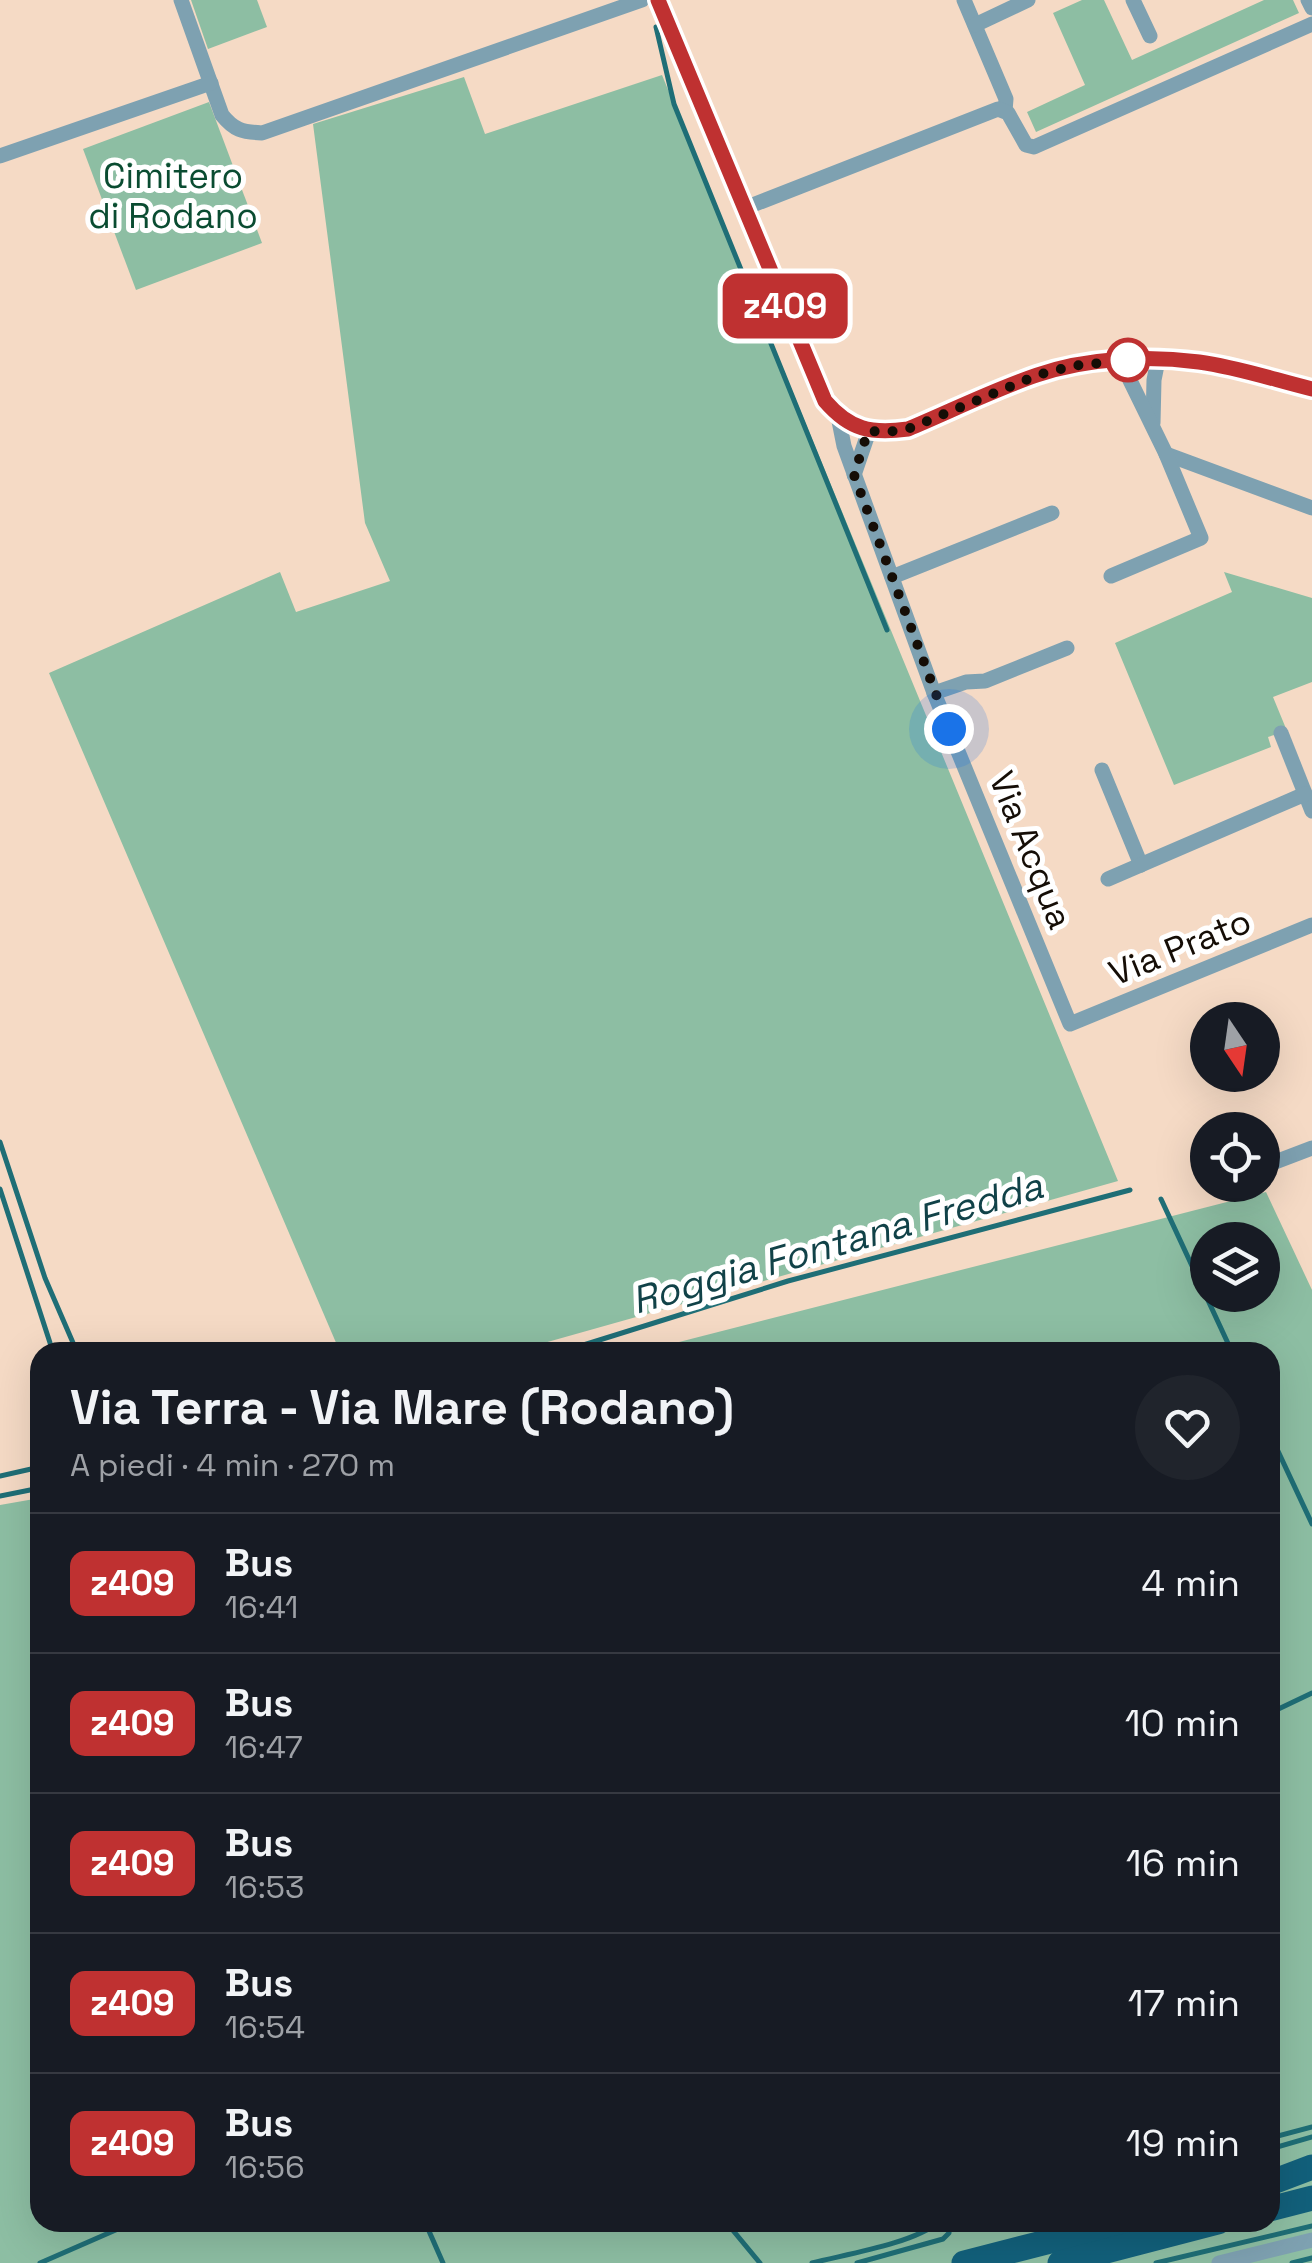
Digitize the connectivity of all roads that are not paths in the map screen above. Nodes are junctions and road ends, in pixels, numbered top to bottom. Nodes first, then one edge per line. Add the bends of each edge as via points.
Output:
1 (182, 0) edge
2 (642, 0) edge
3 (658, 0) edge
4 (964, 0) edge
5 (1028, 0) edge
6 (1134, 0) edge
7 (1308, 0) edge
8 (1312, 8) edge
9 (975, 24) junction
10 (1312, 24) edge
11 (1150, 36) dead end
12 (211, 84) junction
13 (1006, 111) junction
14 (0, 156) edge
15 (744, 208) junction
16 (1120, 360) junction
17 (1158, 360) junction
18 (1312, 390) edge
19 (838, 416) junction
20 (1153, 427) junction
21 (868, 431) junction
22 (1166, 454) junction
23 (854, 475) junction
24 (1312, 508) edge
25 (1052, 513) dead end
26 (1112, 576) dead end
27 (892, 577) junction
28 (1067, 648) dead end
29 (934, 693) junction
30 (1281, 733) dead end
31 (1102, 770) dead end
32 (1305, 794) junction
33 (1312, 811) edge
34 (1140, 865) junction
35 (1108, 880) dead end
36 (1312, 925) edge
37 (1070, 1024) joint
38 (1312, 1148) edge
39 (1280, 1160) edge
40 (1312, 2171) edge
41 (1280, 2181) edge
42 (1312, 2198) edge
43 (1280, 2206) edge
44 (1085, 2232) edge
45 (1179, 2232) edge
46 (1312, 2240) edge
47 (964, 2263) edge
48 (1060, 2263) edge
49 (1219, 2263) edge

1 - 12 street
2 - 12 street via 262,133 231,127
3 - 15 street
4 - 9 street
5 - 9 street
6 - 11 street
7 - 8 street
9 - 13 street
10 - 13 street via 1034,147 1026,145
12 - 14 street
13 - 15 street
15 - 19 street via 825,401
16 - 17 street
16 - 20 street
16 - 21 street via 1038,375 908,429
17 - 18 street via 1218,365
17 - 20 street
19 - 21 street
19 - 23 street, Via Acqua
20 - 22 street
21 - 23 street
22 - 24 street
22 - 26 street via 1201,538
23 - 27 street, Via Acqua
25 - 27 street
27 - 29 street, Via Acqua
28 - 29 street
29 - 37 street, Via Acqua
30 - 32 street
31 - 34 street
32 - 33 street
32 - 34 street
34 - 35 street
36 - 37 street, Via Prato
38 - 39 street
40 - 41 highway
42 - 43 highway
44 - 47 highway
45 - 48 highway
46 - 49 street

